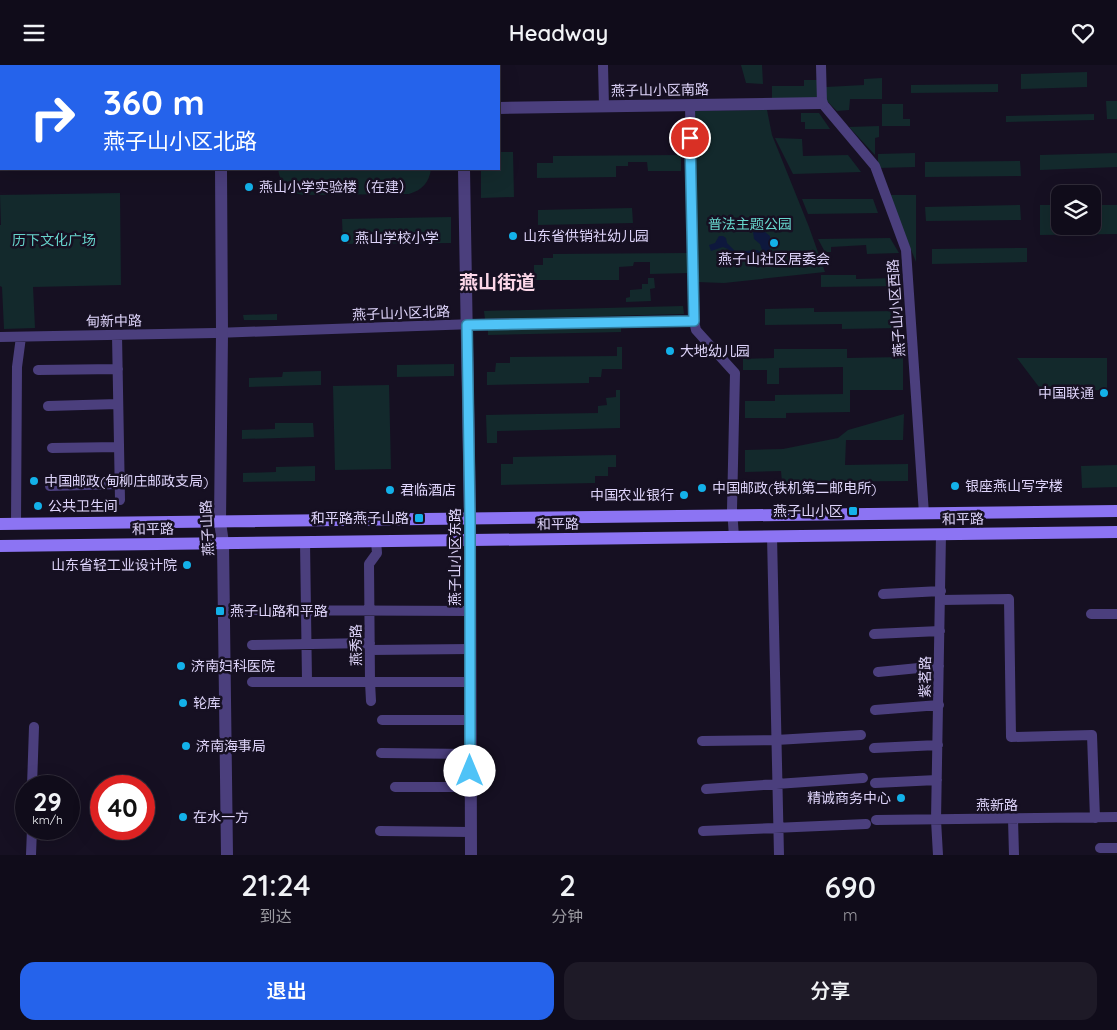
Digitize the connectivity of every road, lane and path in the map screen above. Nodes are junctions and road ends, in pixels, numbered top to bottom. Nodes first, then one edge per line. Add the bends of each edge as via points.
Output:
1 (604, 65) edge
2 (821, 65) edge
3 (822, 103) junction
4 (690, 105) junction
5 (604, 106) junction
6 (500, 108) edge
7 (220, 170) edge
8 (226, 170) edge
9 (464, 170) edge
10 (694, 321) junction
11 (467, 325) junction
12 (225, 333) junction
13 (117, 335) junction
14 (0, 337) edge
15 (21, 337) junction
16 (118, 369) junction
17 (38, 370) dead end
18 (118, 404) junction
19 (48, 406) dead end
20 (52, 447) dead end
21 (119, 447) junction
22 (120, 483) junction
23 (50, 486) dead end
24 (120, 500) dead end
25 (1117, 511) edge
26 (924, 514) junction
27 (733, 516) junction
28 (470, 519) junction
29 (223, 522) junction
30 (16, 524) junction
31 (0, 525) edge
32 (1117, 532) edge
33 (941, 534) junction
34 (772, 536) junction
35 (734, 537) junction
36 (470, 540) junction
37 (376, 541) junction
38 (305, 542) junction
39 (225, 543) junction
40 (0, 546) edge
41 (883, 594) dead end
42 (941, 596) junction
43 (246, 610) dead end
44 (305, 610) junction
45 (370, 610) junction
46 (470, 611) junction
47 (1091, 614) dead end
48 (1117, 614) edge
49 (940, 631) junction
50 (874, 634) dead end
51 (306, 644) junction
52 (252, 645) dead end
53 (370, 647) junction
54 (470, 649) junction
55 (939, 666) junction
56 (878, 672) dead end
57 (307, 681) junction
58 (252, 682) dead end
59 (370, 682) junction
60 (470, 682) junction
61 (371, 701) dead end
62 (939, 705) junction
63 (876, 710) dead end
64 (382, 720) dead end
65 (470, 720) junction
66 (34, 727) dead end
67 (861, 735) dead end
68 (776, 740) junction
69 (702, 741) dead end
70 (938, 745) junction
71 (874, 748) dead end
72 (381, 753) dead end
73 (471, 755) junction
74 (32, 775) edge
75 (863, 778) dead end
76 (937, 780) junction
77 (875, 783) dead end
78 (777, 784) junction
79 (395, 787) dead end
80 (470, 787) junction
81 (706, 789) dead end
82 (1117, 817) edge
83 (1095, 818) junction
84 (1013, 819) junction
85 (876, 820) dead end
86 (936, 820) junction
87 (866, 824) dead end
88 (778, 827) junction
89 (380, 831) dead end
90 (702, 831) dead end
91 (471, 832) junction
92 (32, 840) edge
93 (1100, 848) dead end
94 (1117, 848) edge
95 (32, 855) edge
96 (227, 855) edge
97 (231, 855) edge
98 (471, 855) edge
99 (778, 855) edge
100 (938, 855) edge
101 (1014, 855) edge

1 - 5 street
2 - 3 street
3 - 4 street, 燕子山小区南路
3 - 26 street, 燕子山小区西路 via 876,166 906,250
4 - 5 street, 燕子山小区南路
4 - 10 street
5 - 6 street, 燕子山小区南路
7 - 12 street, 燕子山路
8 - 12 street, 燕子山路
9 - 11 street, 燕子山小区东路
10 - 11 street, 燕子山小区北路
10 - 27 street via 696,329 735,373
11 - 12 street, 燕子山小区北路
11 - 28 street, 燕子山小区东路
12 - 13 street, 甸新中路
12 - 29 street, 燕子山路
13 - 15 street, 甸新中路
13 - 16 street
14 - 15 street, 甸新中路
15 - 30 street via 17,367
16 - 17 street
16 - 18 street
18 - 19 street
18 - 21 street
20 - 21 street
21 - 22 street
22 - 23 street
22 - 24 street
25 - 26 main road, 和平路
26 - 27 main road, 和平路
27 - 28 main road, 和平路
27 - 35 street
28 - 29 main road, 和平路
28 - 36 street, 燕子山小区东路
29 - 30 main road, 和平路
29 - 39 street, 燕子山路
30 - 31 main road, 和平路
32 - 33 main road, 和平路
33 - 34 main road, 和平路
33 - 42 street, 紫茗路
34 - 35 main road, 和平路
34 - 68 street
35 - 36 main road, 和平路
36 - 37 main road, 和平路
36 - 46 street, 燕子山小区东路
37 - 38 main road, 和平路
37 - 45 street, 燕秀路 via 377,553 369,564
38 - 39 main road, 和平路
38 - 44 street
39 - 40 main road, 和平路
39 - 96 street, 燕子山路
39 - 97 street, 燕子山路
41 - 42 street
42 - 49 street, 紫茗路
42 - 83 street via 1009,599 1011,737 1092,735
43 - 44 street
44 - 45 street
44 - 51 street
45 - 46 street
45 - 53 street, 燕秀路
46 - 54 street, 燕子山小区东路
47 - 48 street
49 - 50 street
49 - 55 street, 紫茗路
51 - 52 street
51 - 53 street
51 - 57 street
53 - 54 street
53 - 59 street, 燕秀路
54 - 60 street, 燕子山小区东路
55 - 56 street
55 - 62 street, 紫茗路
57 - 58 street
57 - 59 street
59 - 60 street, 燕秀路
59 - 61 street
60 - 65 street, 燕子山小区东路
62 - 63 street
62 - 70 street, 紫茗路
64 - 65 street
65 - 73 street, 燕子山小区东路
66 - 74 street
67 - 68 street
68 - 69 street
68 - 78 street
70 - 71 street
70 - 76 street, 紫茗路
72 - 73 street
73 - 80 street, 燕子山小区东路
75 - 78 street
76 - 77 street
76 - 86 street, 紫茗路
78 - 81 street
78 - 88 street
79 - 80 street
80 - 91 street, 燕子山小区东路
82 - 83 street, 燕新路
83 - 84 street, 燕新路
84 - 86 street, 燕新路
84 - 101 street
85 - 86 street, 燕新路
86 - 100 street, 紫茗路
87 - 88 street
88 - 90 street
88 - 99 street
89 - 91 street
91 - 98 street, 燕子山小区东路
92 - 95 street
93 - 94 street

